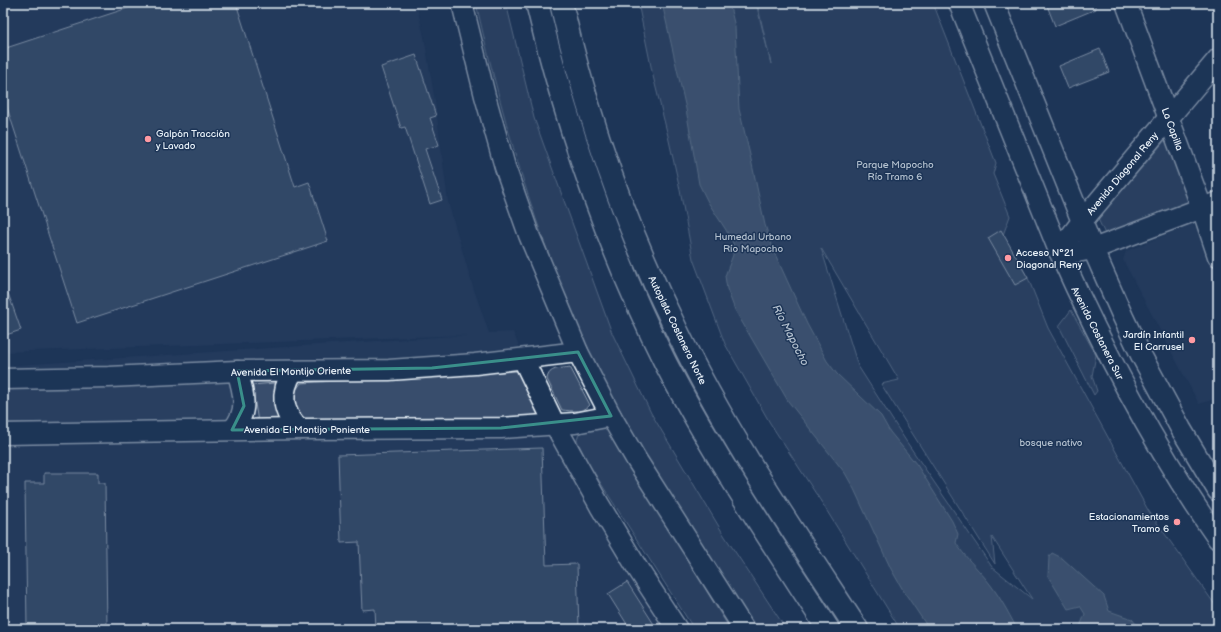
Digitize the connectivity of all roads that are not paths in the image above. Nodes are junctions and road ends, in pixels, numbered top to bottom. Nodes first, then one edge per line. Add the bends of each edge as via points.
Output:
1 (462, 3) edge
2 (537, 3) edge
3 (561, 3) edge
4 (959, 3) edge
5 (994, 3) edge
6 (1126, 3) edge
7 (1218, 59) edge
8 (1168, 117) junction
9 (1210, 205) edge
10 (1083, 220) junction
11 (1093, 249) junction
12 (1059, 251) junction
13 (1218, 256) edge
14 (578, 352) junction
15 (523, 359) junction
16 (237, 371) junction
17 (293, 371) junction
18 (3, 379) edge
19 (611, 416) junction
20 (555, 425) junction
21 (300, 429) junction
22 (232, 430) junction
23 (3, 434) edge
24 (1218, 491) edge
25 (1218, 539) edge
26 (677, 629) edge
27 (744, 629) edge
28 (828, 629) edge
29 (857, 629) edge

1 - 14 street via 505,167 529,235
2 - 28 highway via 554,72 585,171 643,316 717,456
3 - 29 highway, Autopista Costanera Norte via 597,133 636,240 676,331 764,487
4 - 12 street, Avenida Costanera Sur
5 - 10 street
6 - 8 street, La Capilla
7 - 8 street, Avenida Diagonal Reny
8 - 9 street, La Capilla
8 - 10 street, Avenida Diagonal Reny
9 - 11 street
9 - 13 street, La Capilla
10 - 11 street
10 - 12 street, Avenida Diagonal Reny
11 - 12 street via 1077,252
11 - 24 street via 1142,355 1181,429
12 - 25 street, Avenida Costanera Sur via 1093,325 1136,405
14 - 15 street, Avenida El Montijo Oriente
14 - 19 street
15 - 17 street, Avenida El Montijo Oriente via 432,368
15 - 20 street
16 - 17 street, Avenida El Montijo Oriente
16 - 18 street, Avenida El Montijo Oriente
16 - 22 street via 243,389 244,406 240,420
17 - 21 street via 285,391 284,403 289,417
19 - 20 street, Avenida El Montijo Poniente
19 - 27 street via 654,489
20 - 21 street, Avenida El Montijo Poniente via 502,428
20 - 26 street via 636,566
21 - 22 street, Avenida El Montijo Poniente
22 - 23 street, Avenida El Montijo Poniente

